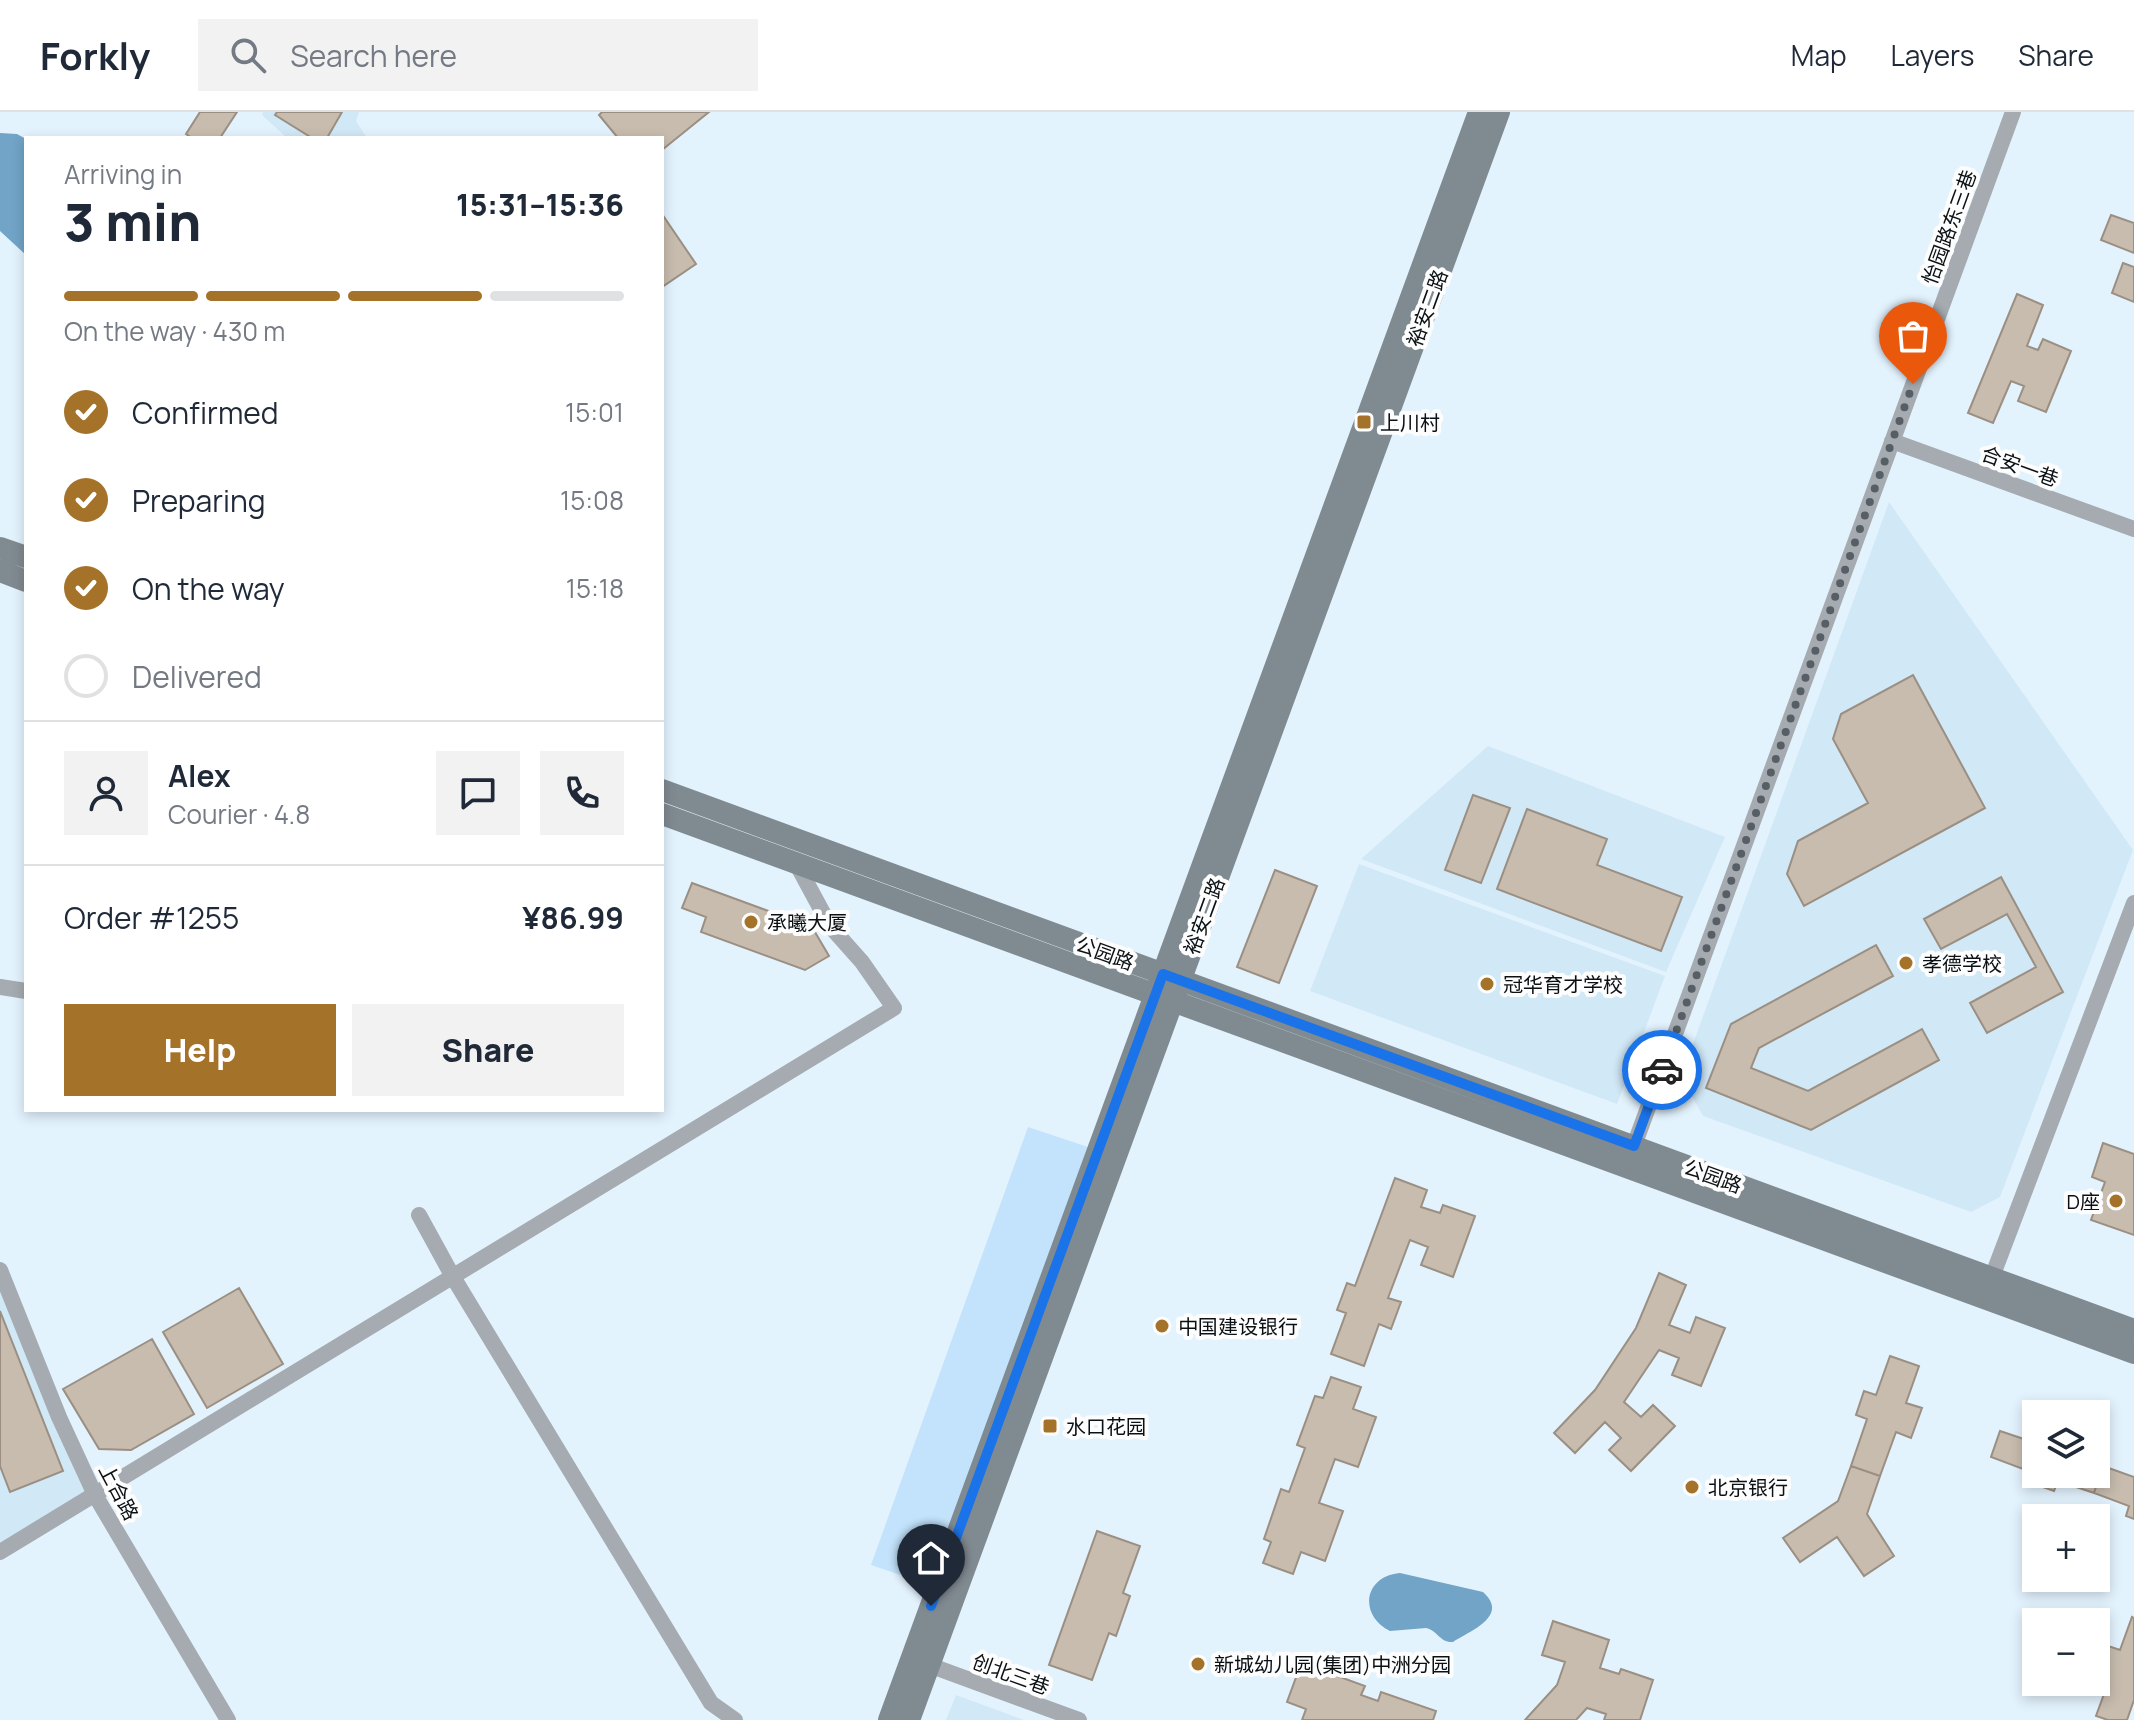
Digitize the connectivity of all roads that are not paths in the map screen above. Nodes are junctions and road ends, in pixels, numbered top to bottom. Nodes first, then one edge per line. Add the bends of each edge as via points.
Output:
1 (1479, 112) edge
2 (1499, 112) edge
3 (2013, 112) edge
4 (1892, 441) junction
5 (2134, 529) edge
6 (0, 548) edge
7 (24, 556) edge
8 (664, 791) edge
9 (664, 815) edge
10 (796, 863) junction
11 (2134, 903) edge
12 (0, 987) edge
13 (1168, 987) junction
14 (24, 991) edge
15 (1630, 1157) junction
16 (419, 1215) dead end
17 (0, 1270) edge
18 (453, 1277) junction
19 (1988, 1288) junction
20 (2134, 1330) edge
21 (2134, 1353) edge
22 (95, 1495) junction
23 (0, 1552) edge
24 (929, 1665) junction
25 (228, 1720) edge
26 (735, 1720) edge
27 (889, 1720) edge
28 (909, 1720) edge
29 (1079, 1720) edge

1 - 13 main road, 裕安二路
2 - 13 main road, 裕安二路
3 - 4 street, 怡园路东三巷
4 - 5 street, 合安一巷
4 - 15 street, 怡园路东三巷
6 - 7 main road
8 - 13 main road, 公园路
9 - 10 main road, 公园路
10 - 13 main road, 公园路
10 - 18 street via 830,926 894,1008
11 - 19 street
12 - 14 street
13 - 15 main road, 公园路
13 - 24 main road, 裕安二路
13 - 27 main road, 裕安二路
15 - 19 main road, 公园路
16 - 18 street
17 - 22 street, 上合路
18 - 22 street
18 - 26 street via 711,1703
19 - 20 main road, 公园路
19 - 21 main road, 公园路
22 - 23 street
22 - 25 street, 上合路
24 - 28 main road, 裕安二路
24 - 29 street, 创北三巷

